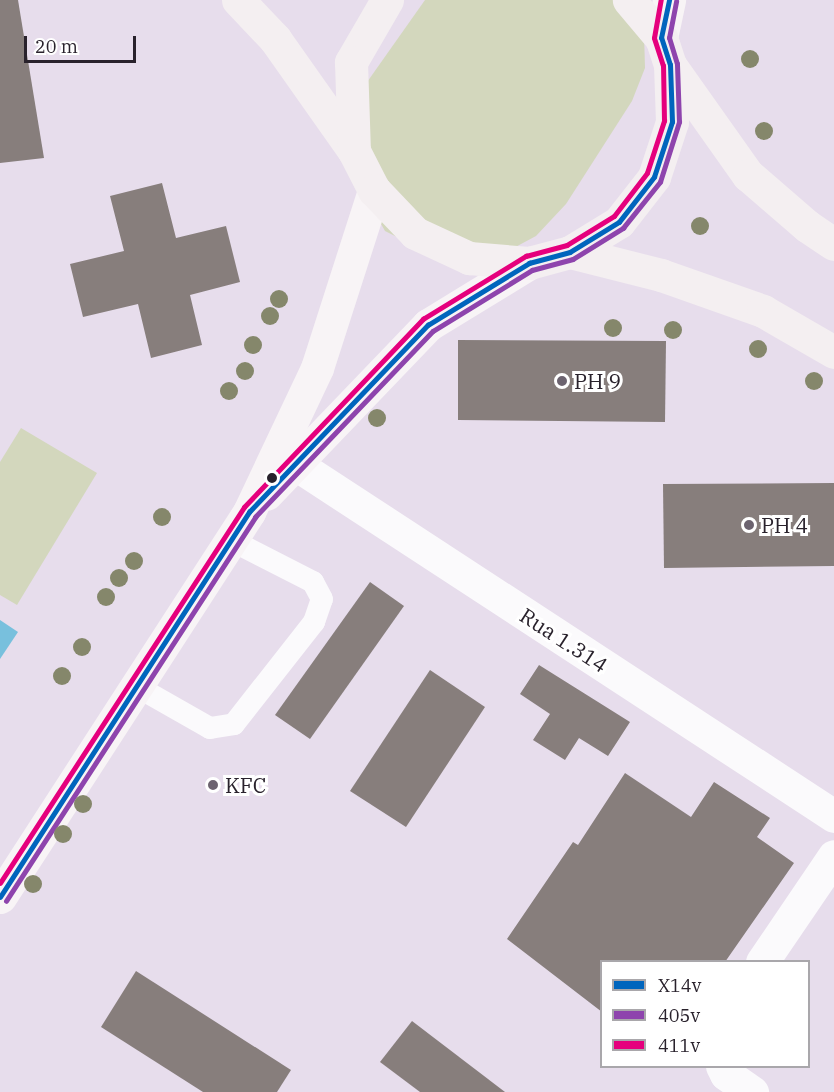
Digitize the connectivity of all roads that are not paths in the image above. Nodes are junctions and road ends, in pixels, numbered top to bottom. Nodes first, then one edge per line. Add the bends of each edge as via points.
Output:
1 (238, 0) edge
2 (387, 0) edge
3 (629, 0) edge
4 (669, 0) edge
5 (665, 51) junction
6 (354, 151) junction
7 (374, 190) junction
8 (834, 244) edge
9 (570, 252) junction
10 (529, 262) junction
11 (834, 352) edge
12 (283, 460) junction
13 (231, 540) junction
14 (136, 686) junction
15 (834, 816) edge
16 (834, 856) edge
17 (0, 897) edge
18 (763, 960) edge
19 (723, 1068) edge
20 (752, 1092) edge

1 - 6 main road via 275,39
2 - 6 main road via 351,62
3 - 5 main road
4 - 5 main road
5 - 8 main road via 748,175
5 - 9 main road via 672,122 654,177 619,222
6 - 7 main road
7 - 10 main road via 424,237 469,258
7 - 12 main road
9 - 10 main road
9 - 11 main road via 661,275 763,311
10 - 12 main road via 428,325
12 - 13 main road
12 - 15 street, Rua 1.314
13 - 14 main road
13 - 14 lane via 314,582 322,599 314,622 234,724 210,728
14 - 17 main road
16 - 18 street
19 - 20 street

